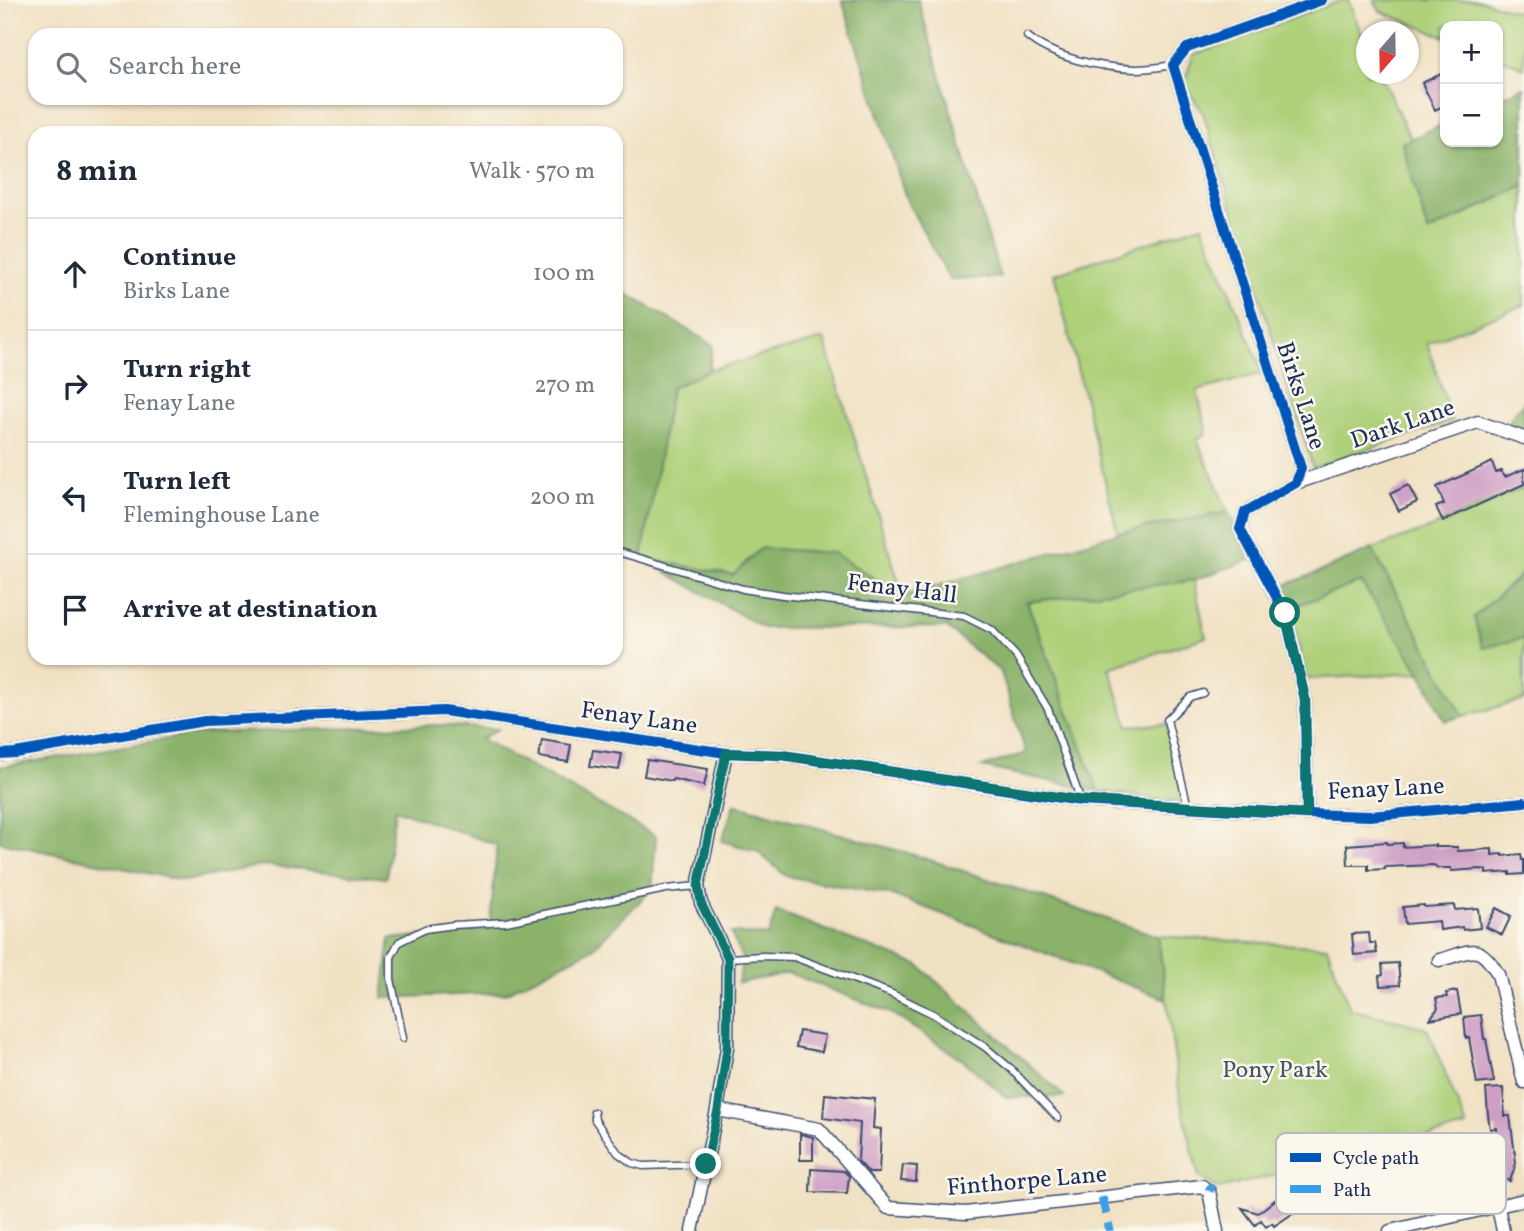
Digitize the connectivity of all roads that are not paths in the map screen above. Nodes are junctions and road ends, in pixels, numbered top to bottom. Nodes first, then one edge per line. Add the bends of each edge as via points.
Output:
1 (1322, 0) edge
2 (1027, 36) dead end
3 (1173, 65) junction
4 (1524, 438) edge
5 (1296, 483) junction
6 (623, 553) edge
7 (1203, 694) dead end
8 (726, 753) junction
9 (0, 754) edge
10 (1081, 800) junction
11 (1524, 802) edge
12 (1188, 807) junction
13 (1307, 814) junction
14 (698, 886) junction
15 (728, 958) junction
16 (1439, 960) dead end
17 (403, 1038) dead end
18 (1524, 1083) edge
19 (718, 1110) junction
20 (594, 1112) dead end
21 (1058, 1118) dead end
22 (706, 1164) junction
23 (1524, 1200) edge
24 (1506, 1205) edge
25 (1466, 1214) edge
26 (692, 1231) edge
27 (1217, 1231) edge
28 (1390, 1231) edge

1 - 3 street via 1187,48
2 - 3 lane via 1055,53 1101,66 1138,69
3 - 5 street, Birks Lane via 1301,468
4 - 5 street, Dark Lane via 1478,422
5 - 13 street, Birks Lane via 1245,512 1240,529 1285,613 1305,699
6 - 10 lane, Fenay Hall via 743,589 964,616 992,630 1016,656 1048,709
7 - 12 lane via 1189,697 1167,720
8 - 9 street, Fenay Lane via 444,711 205,721
8 - 10 street, Fenay Lane via 782,755
8 - 14 street
10 - 12 street, Fenay Lane
11 - 13 street, Fenay Lane via 1370,816
12 - 13 street, Fenay Lane
14 - 15 street via 701,903
14 - 17 lane via 506,922 425,929 399,942 391,957 391,979
15 - 19 street via 727,1048
15 - 21 lane via 794,957 890,993 985,1047
16 - 18 street via 1474,951 1492,964
19 - 22 street
19 - 27 street, Finthorpe Lane via 819,1129 888,1208 966,1213 1202,1186 1209,1191
20 - 22 lane via 618,1153 632,1163
22 - 26 street
23 - 24 street
25 - 28 street

